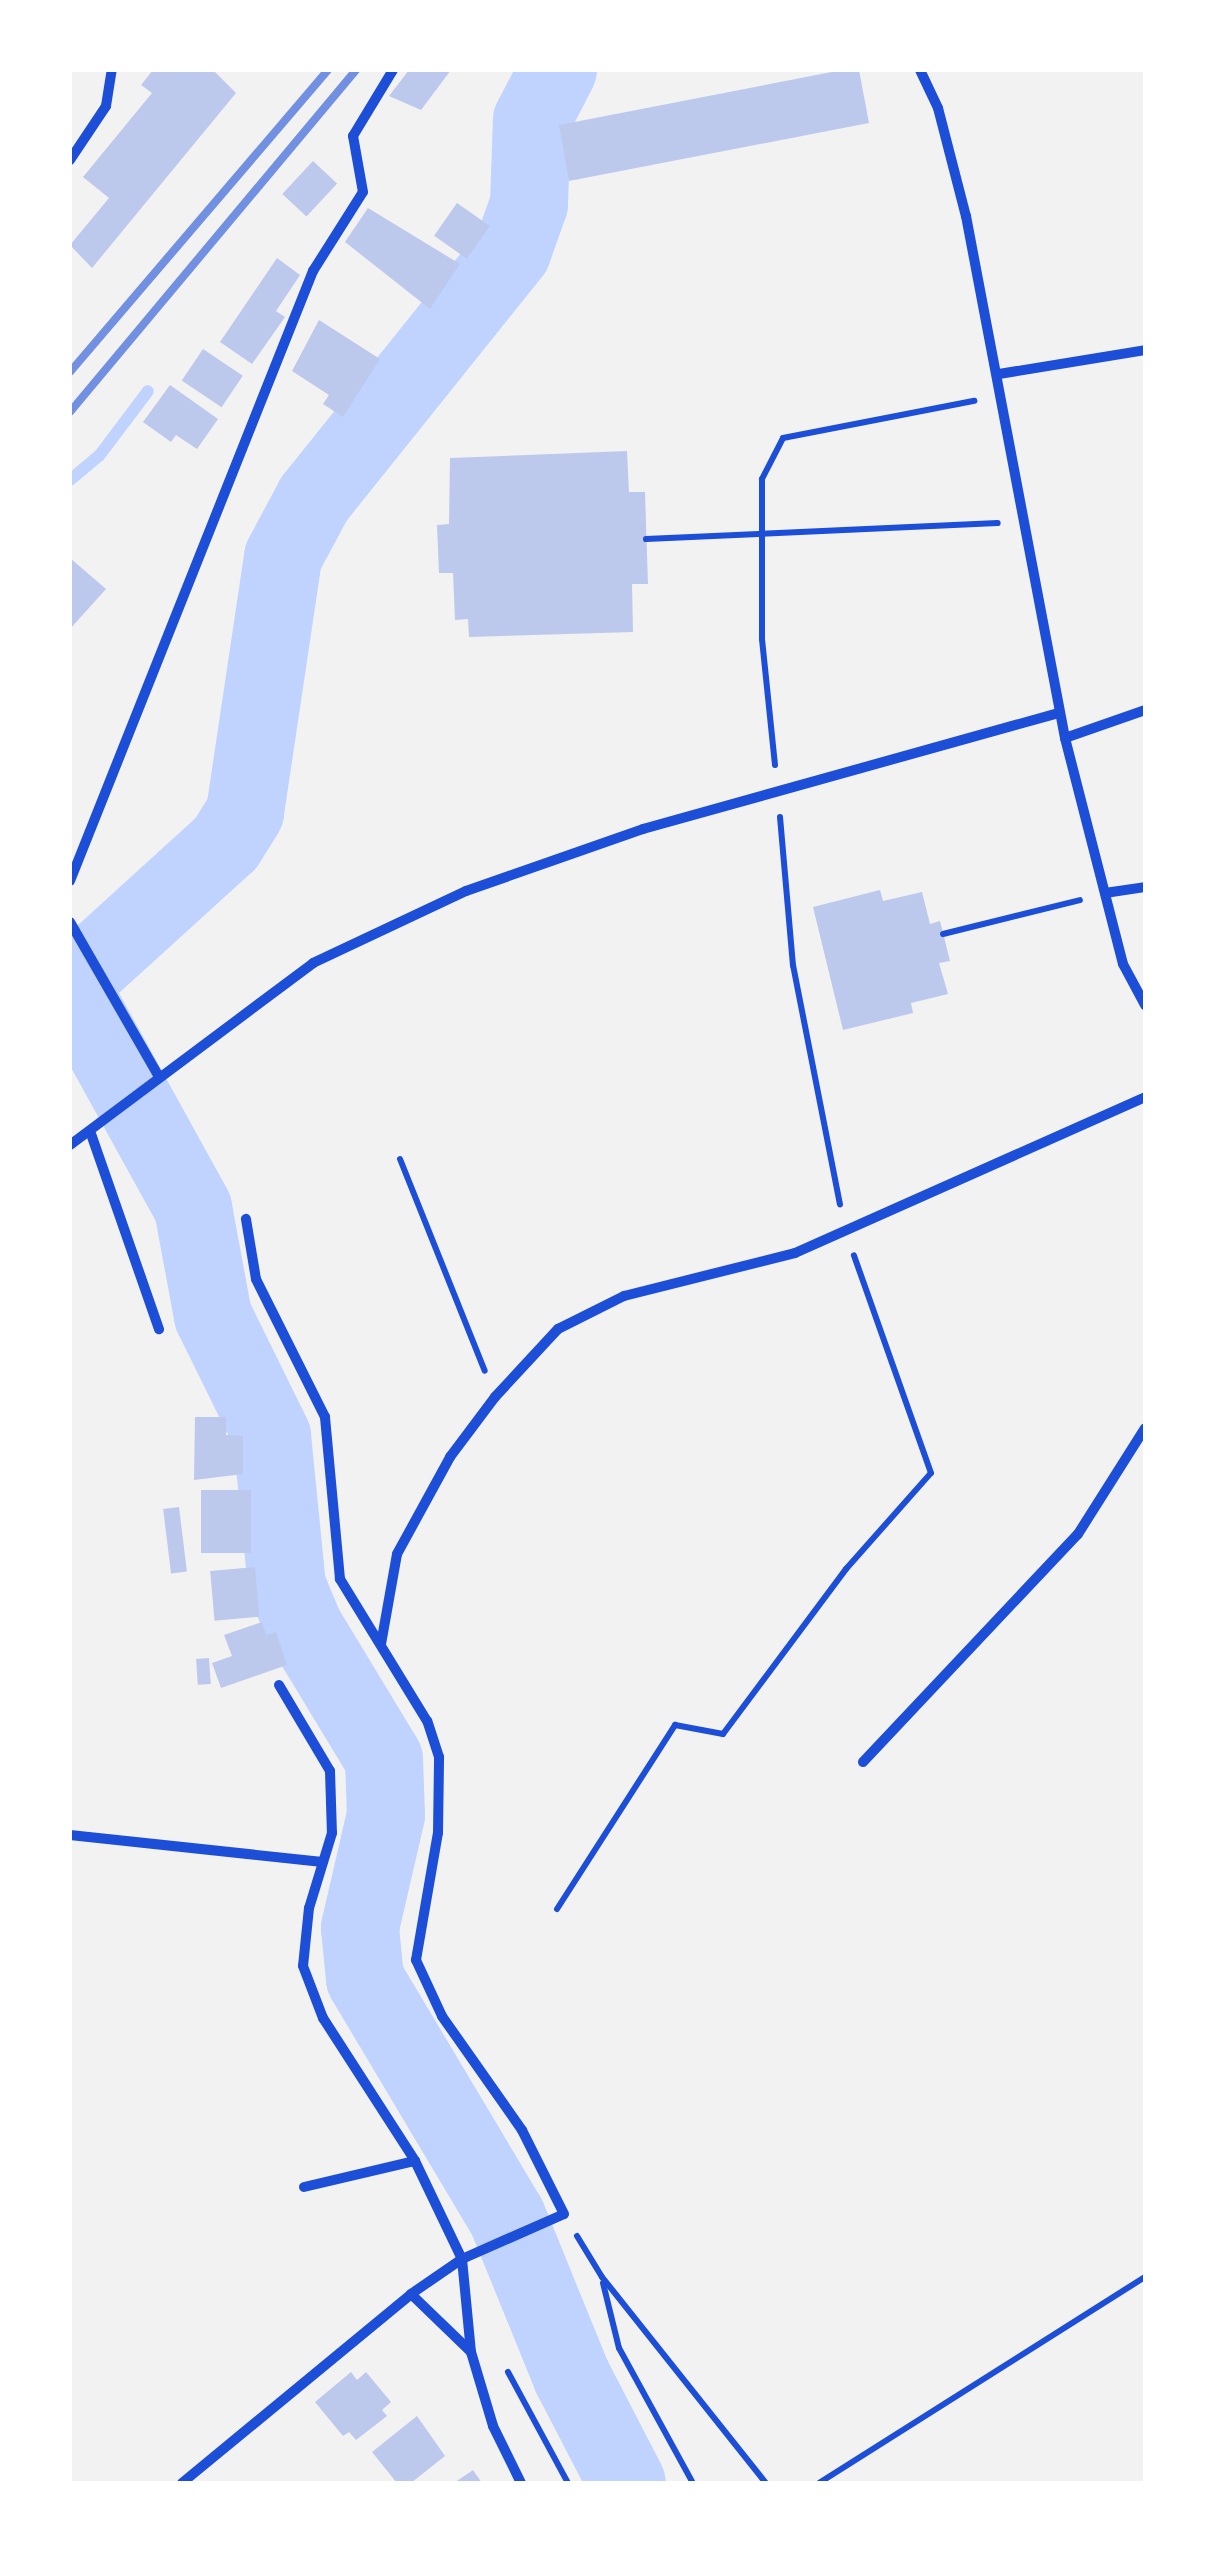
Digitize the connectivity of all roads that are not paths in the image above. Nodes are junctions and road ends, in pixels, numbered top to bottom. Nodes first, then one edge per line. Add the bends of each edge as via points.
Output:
1 (112, 70) edge
2 (393, 70) edge
3 (920, 70) edge
4 (70, 160) edge
5 (1145, 350) edge
6 (999, 374) junction
7 (1145, 710) edge
8 (1059, 713) junction
9 (1064, 738) junction
10 (70, 881) edge
11 (1145, 887) edge
12 (1105, 893) junction
13 (70, 922) edge
14 (1145, 1005) edge
15 (158, 1075) junction
16 (1145, 1098) edge
17 (90, 1131) junction
18 (70, 1145) edge
19 (246, 1218) dead end
20 (158, 1329) dead end
21 (1145, 1428) edge
22 (380, 1645) junction
23 (279, 1685) dead end
24 (864, 1762) dead end
25 (70, 1835) edge
26 (323, 1862) junction
27 (415, 2161) junction
28 (304, 2187) dead end
29 (462, 2260) junction
30 (411, 2294) junction
31 (471, 2352) junction
32 (182, 2483) edge
33 (520, 2483) edge

1 - 4 street via 106,106
2 - 10 street via 353,136 363,192 313,271
3 - 6 street via 938,108
5 - 6 street
6 - 8 street
7 - 9 street
8 - 9 street
8 - 15 street via 643,829 466,891 313,963
9 - 12 street
11 - 12 street
12 - 14 street via 1124,964
13 - 15 street
15 - 17 street
16 - 22 street via 846,1232 728,1273 624,1296 558,1329 494,1396 450,1456 398,1554
17 - 18 street
17 - 20 street
19 - 22 street via 256,1278 324,1416 340,1579
21 - 24 street via 1078,1534
22 - 29 street via 428,1721 439,1757 438,1833 416,1960 442,2016 522,2130 564,2214
23 - 26 street via 330,1771 332,1833
25 - 26 street
26 - 27 street via 303,1966 323,2018
27 - 28 street
27 - 29 street
29 - 30 street
29 - 31 street
30 - 31 street
30 - 32 street
31 - 33 street via 493,2426

